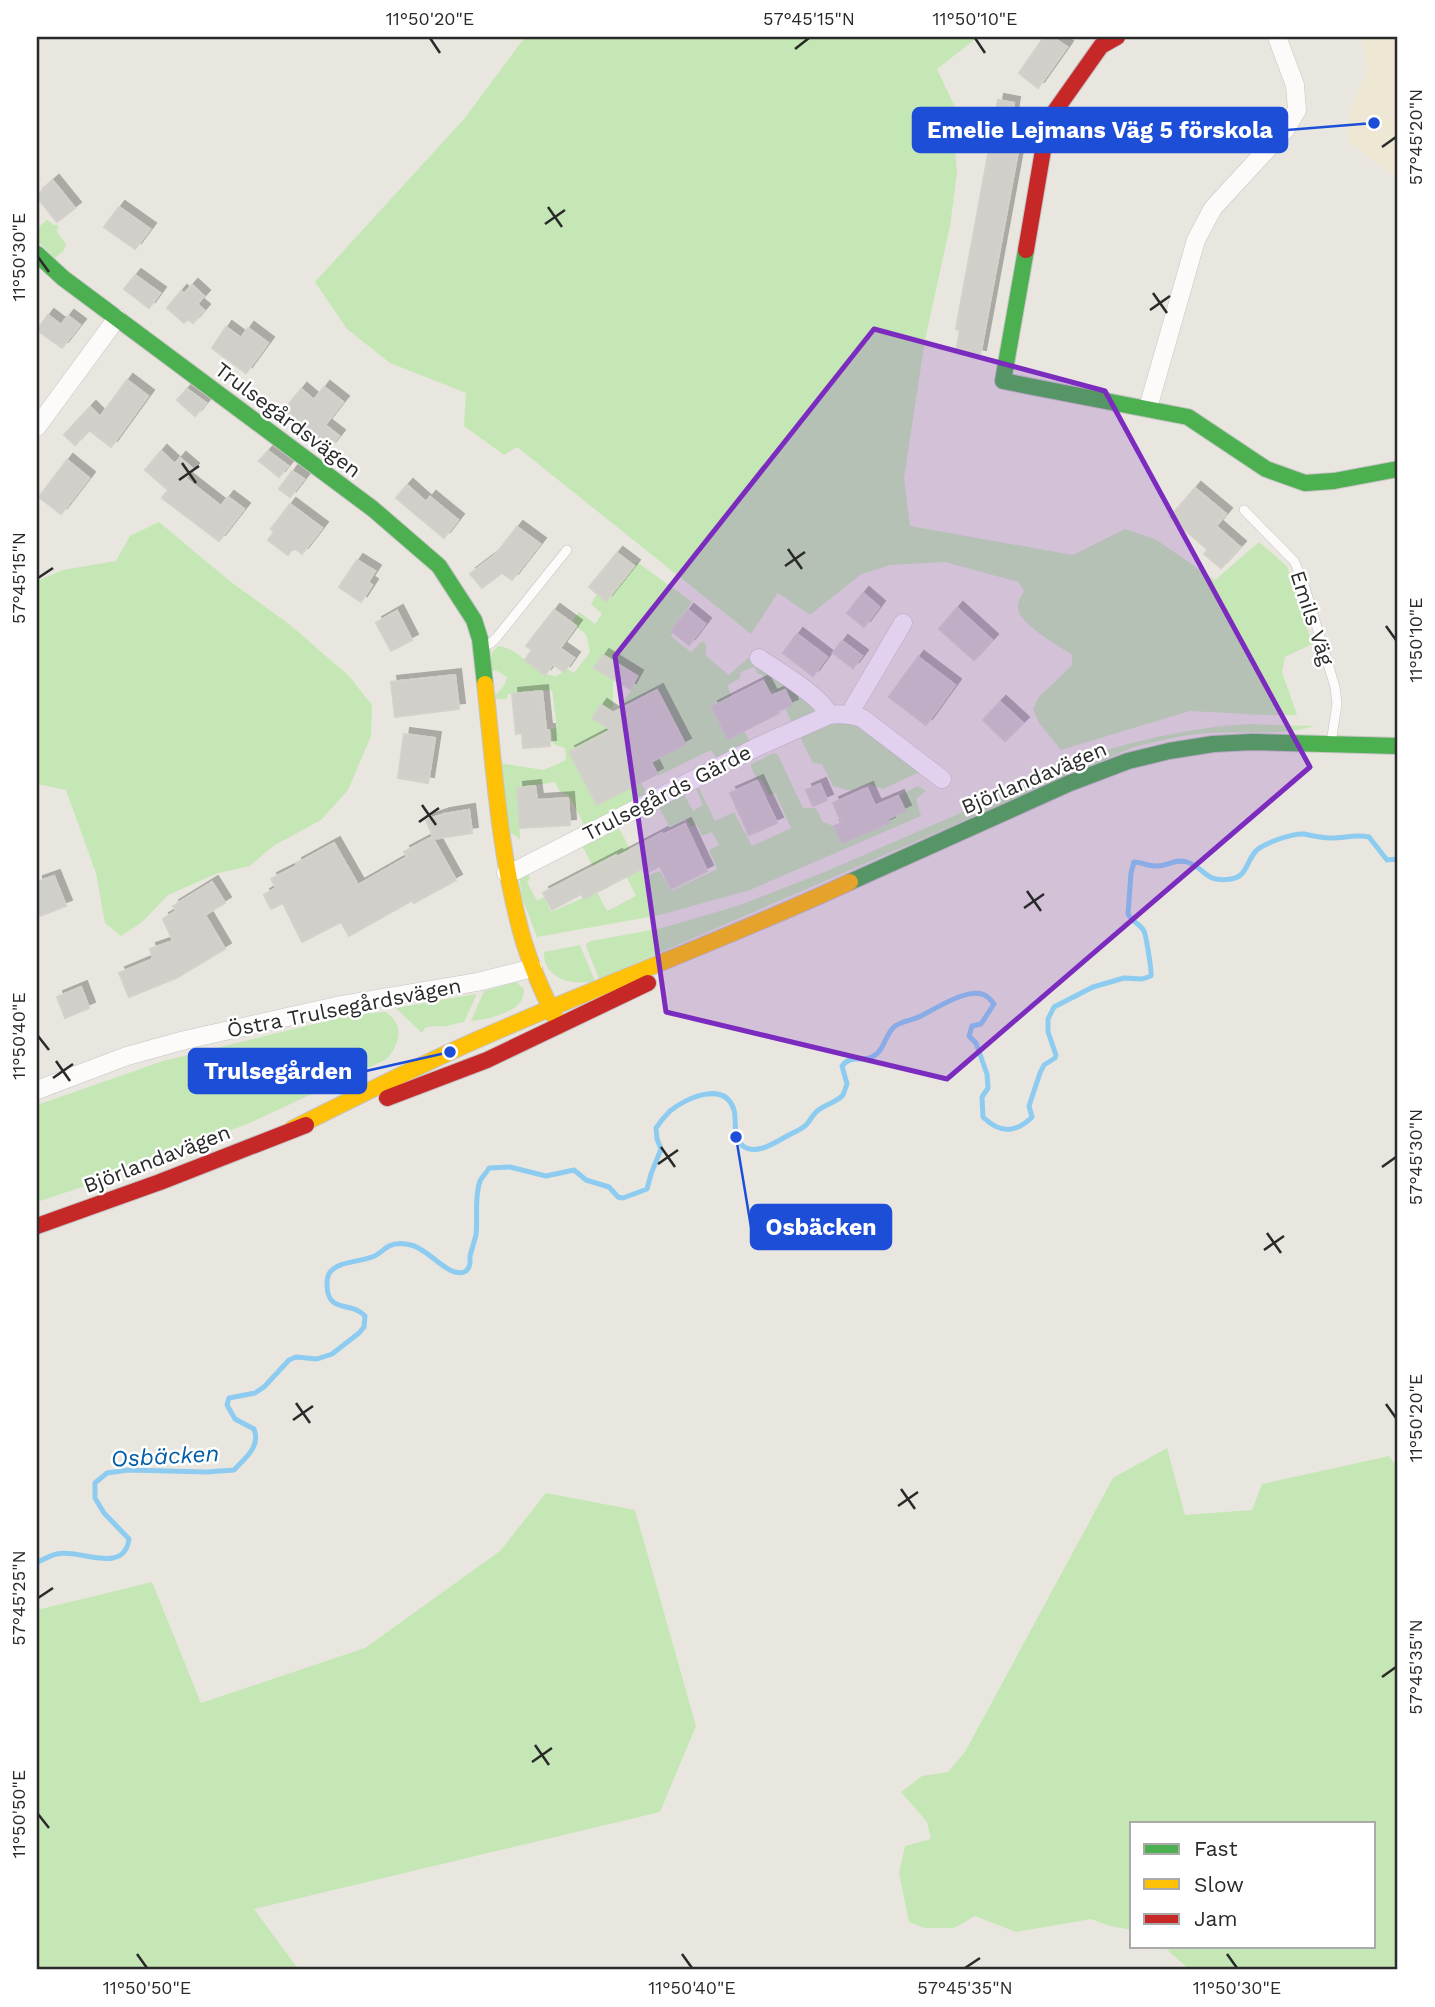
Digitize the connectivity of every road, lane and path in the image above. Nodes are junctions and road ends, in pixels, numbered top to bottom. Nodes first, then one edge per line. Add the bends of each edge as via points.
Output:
1 (1116, 37) edge
2 (1277, 37) edge
3 (37, 254) edge
4 (117, 318) junction
5 (1147, 408) junction
6 (37, 427) edge
7 (1398, 469) edge
8 (1244, 510) dead end
9 (567, 550) dead end
10 (903, 623) dead end
11 (481, 647) junction
12 (759, 658) dead end
13 (850, 714) junction
14 (829, 715) junction
15 (1331, 745) junction
16 (1398, 747) edge
17 (1398, 754) edge
18 (942, 779) dead end
19 (506, 873) junction
20 (770, 919) junction
21 (533, 968) junction
22 (550, 1009) junction
23 (559, 1026) junction
24 (37, 1090) edge
25 (292, 1129) junction
26 (37, 1226) edge

1 - 5 street via 1101,46 1048,121 1003,381
2 - 5 street via 1295,85 1297,110 1285,130 1213,208 1196,240
3 - 4 street, Trulsegårdsvägen
4 - 6 street
4 - 11 street, Trulsegårdsvägen via 373,509 439,566 470,613
5 - 7 street via 1188,417 1266,469 1305,483
8 - 15 lane, Emils Väg via 1294,561 1303,581 1335,687
9 - 11 lane via 497,637
10 - 13 street
11 - 19 street, Trulsegårdsvägen
12 - 14 street via 826,706
13 - 14 street, Trulsegårds Gärde
13 - 18 street via 862,718
14 - 19 street, Trulsegårds Gärde
15 - 16 street, Björlandavägen
15 - 17 street, Björlandavägen
15 - 20 street, Björlandavägen via 1213,744 1128,761
19 - 21 street, Trulsegårdsvägen
20 - 22 street, Björlandavägen
20 - 23 street, Björlandavägen
21 - 22 street, Trulsegårdsvägen
21 - 24 street, Östra Trulsegårdsvägen via 185,1040
22 - 23 street, Trulsegårdsvägen
22 - 25 street, Björlandavägen
23 - 25 street, Björlandavägen via 409,1091
25 - 26 street, Björlandavägen

